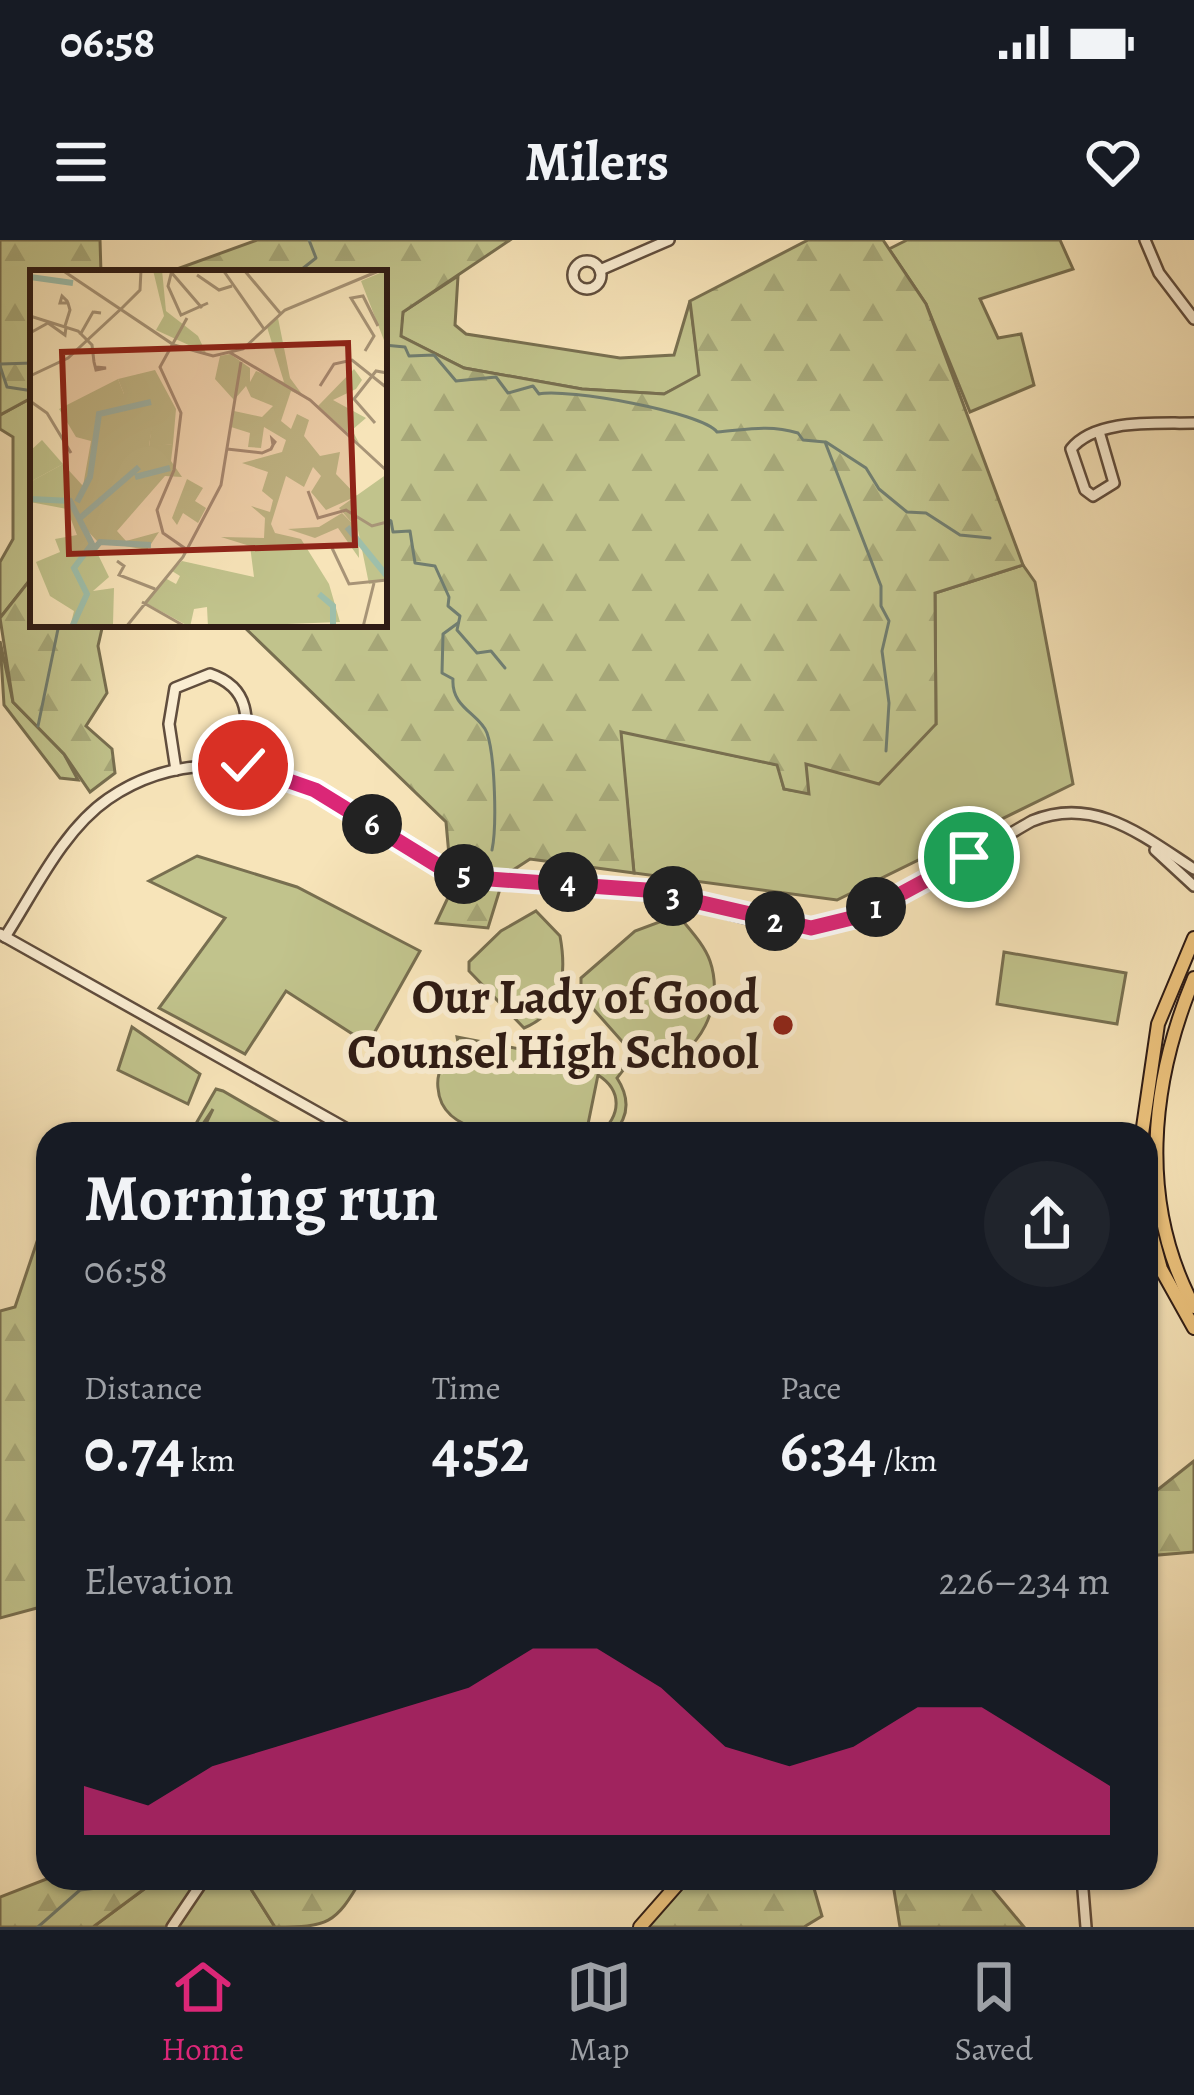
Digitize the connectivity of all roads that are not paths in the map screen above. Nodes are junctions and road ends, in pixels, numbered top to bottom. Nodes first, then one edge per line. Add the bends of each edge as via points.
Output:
1 (669, 240) edge
2 (1145, 240) edge
3 (600, 270) dead end
4 (1194, 319) edge
5 (1194, 423) edge
6 (1100, 435) junction
7 (243, 765) junction
8 (176, 770) junction
9 (1147, 842) junction
10 (1194, 869) edge
11 (1194, 886) edge
12 (2, 935) edge
13 (1194, 938) edge
14 (1194, 978) edge
15 (335, 1122) edge
16 (1144, 1122) edge
17 (1158, 1125) edge
18 (1158, 1240) edge
19 (1158, 1250) edge
20 (1194, 1307) edge
21 (1194, 1328) edge
22 (197, 1890) edge
23 (672, 1890) edge
24 (1083, 1890) edge
25 (172, 1927) edge
26 (640, 1927) edge
27 (1086, 1927) edge

1 - 3 street
2 - 4 street
5 - 6 street via 1129,424
6 - 6 street via 1071,449 1094,496 1114,483
7 - 8 street
7 - 8 street via 243,697 229,680 196,675 175,688 169,704
7 - 9 street via 315,790 440,867 476,878 624,886 811,928 860,916 1054,812 1103,815
8 - 12 street via 107,800
9 - 10 street
9 - 11 street
12 - 15 street
13 - 16 main road via 1158,1024
14 - 17 main road via 1173,1034
18 - 20 main road
19 - 21 main road
22 - 25 street
23 - 26 main road
24 - 27 street

